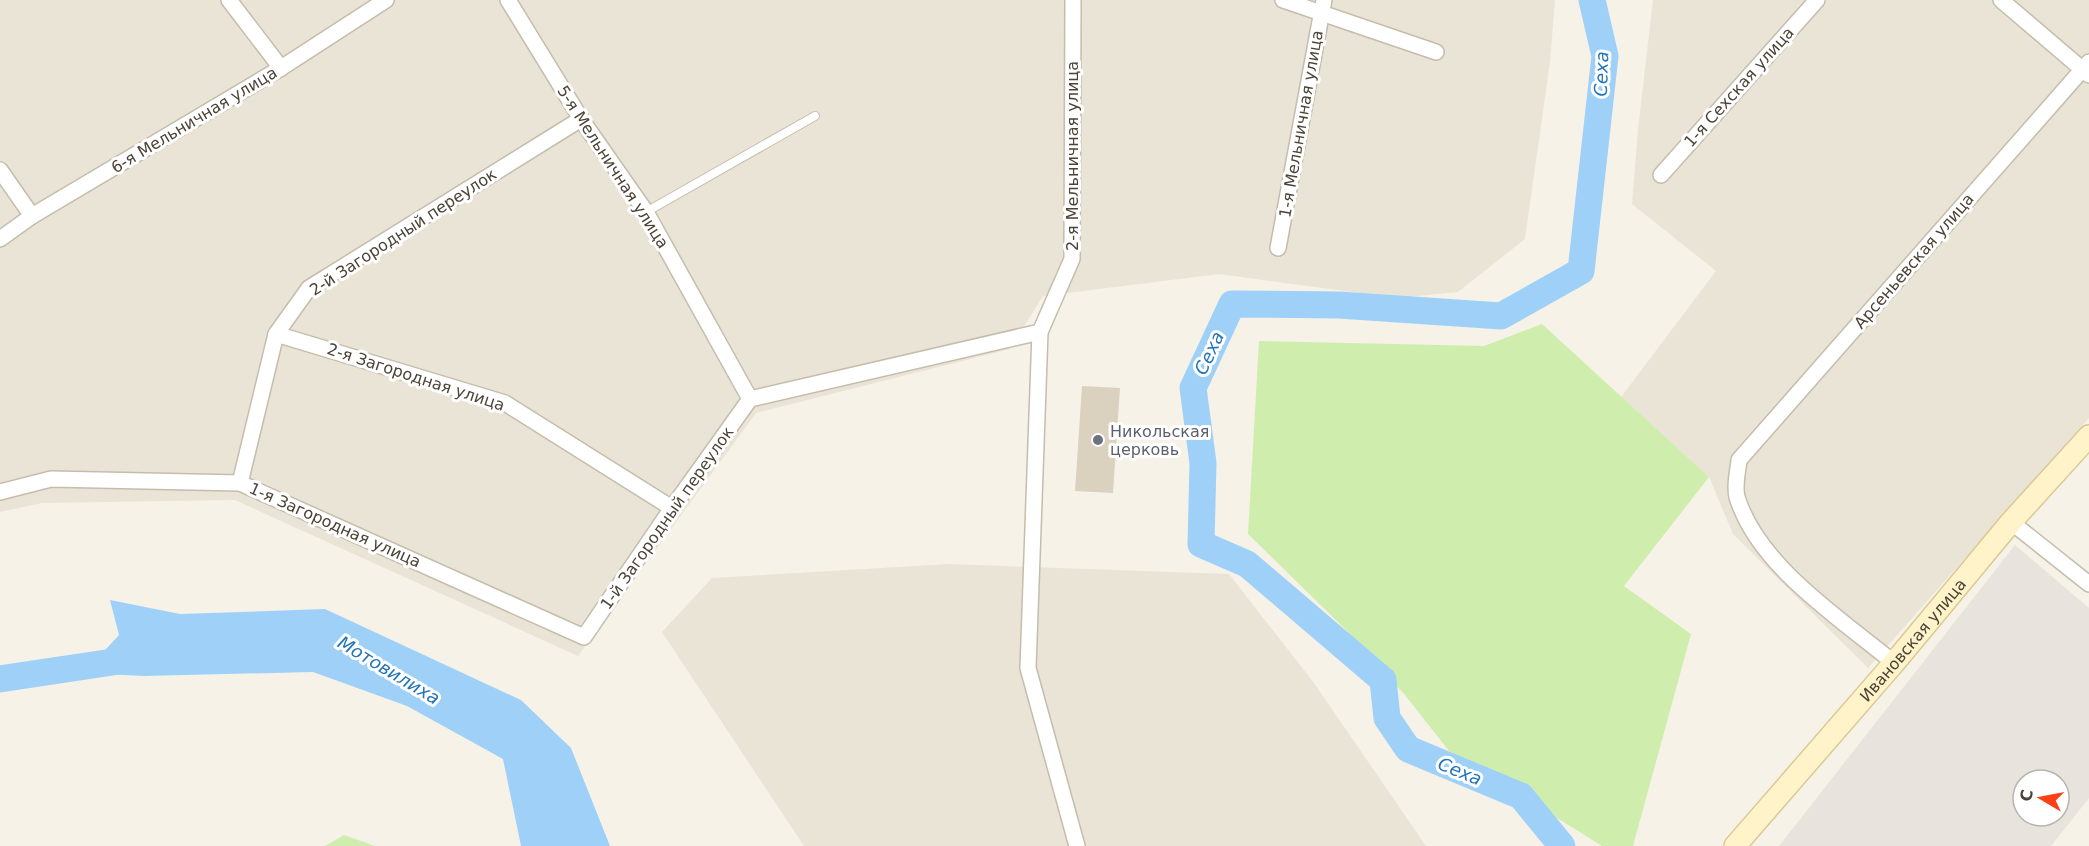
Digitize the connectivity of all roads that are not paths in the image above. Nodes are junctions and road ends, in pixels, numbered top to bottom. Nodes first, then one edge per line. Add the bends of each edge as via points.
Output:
1 (229, 0) edge
2 (386, 0) edge
3 (508, 0) edge
4 (1073, 0) edge
5 (1283, 0) edge
6 (1817, 0) edge
7 (2001, 0) edge
8 (1322, 6) edge
9 (1436, 52) dead end
10 (281, 68) junction
11 (2087, 69) edge
12 (815, 116) dead end
13 (581, 119) junction
14 (0, 170) edge
15 (1661, 174) dead end
16 (646, 212) junction
17 (32, 216) junction
18 (0, 239) edge
19 (1278, 248) dead end
20 (1040, 332) junction
21 (276, 334) junction
22 (750, 399) junction
23 (2089, 436) edge
24 (240, 483) junction
25 (0, 492) edge
26 (672, 508) junction
27 (2011, 522) junction
28 (2089, 584) edge
29 (584, 637) joint
30 (1894, 663) junction
31 (1077, 846) edge
32 (1736, 846) edge

1 - 10 street
2 - 10 street, 6-я Мельничная улица
3 - 13 street, 5-я Мельничная улица
4 - 20 street, 2-я Мельничная улица via 1072,259
5 - 8 street
6 - 15 street, 1-я Сехская улица
7 - 11 street
8 - 9 street
8 - 19 street, 1-я Мельничная улица
10 - 17 street, 6-я Мельничная улица
11 - 30 street, Арсеньевская улица via 1739,460 1736,494 1751,530 1791,577
12 - 16 lane
13 - 16 street, 5-я Мельничная улица
13 - 21 street, 2-й Загородный переулок via 309,288
14 - 17 street
16 - 22 street, 5-я Мельничная улица
17 - 18 street, 6-я Мельничная улица
20 - 22 street
20 - 31 street, 2-я Мельничная улица via 1028,668
21 - 24 street, 2-й Загородный переулок
21 - 26 street, 2-я Загородная улица via 505,403
22 - 26 street, 1-й Загородный переулок
23 - 27 street, Ивановская улица
24 - 25 street, 1-я Загородная улица via 51,479
24 - 29 street, 1-я Загородная улица
26 - 29 street, 1-й Загородный переулок
27 - 28 street
27 - 30 street, Ивановская улица
30 - 32 street, Ивановская улица

